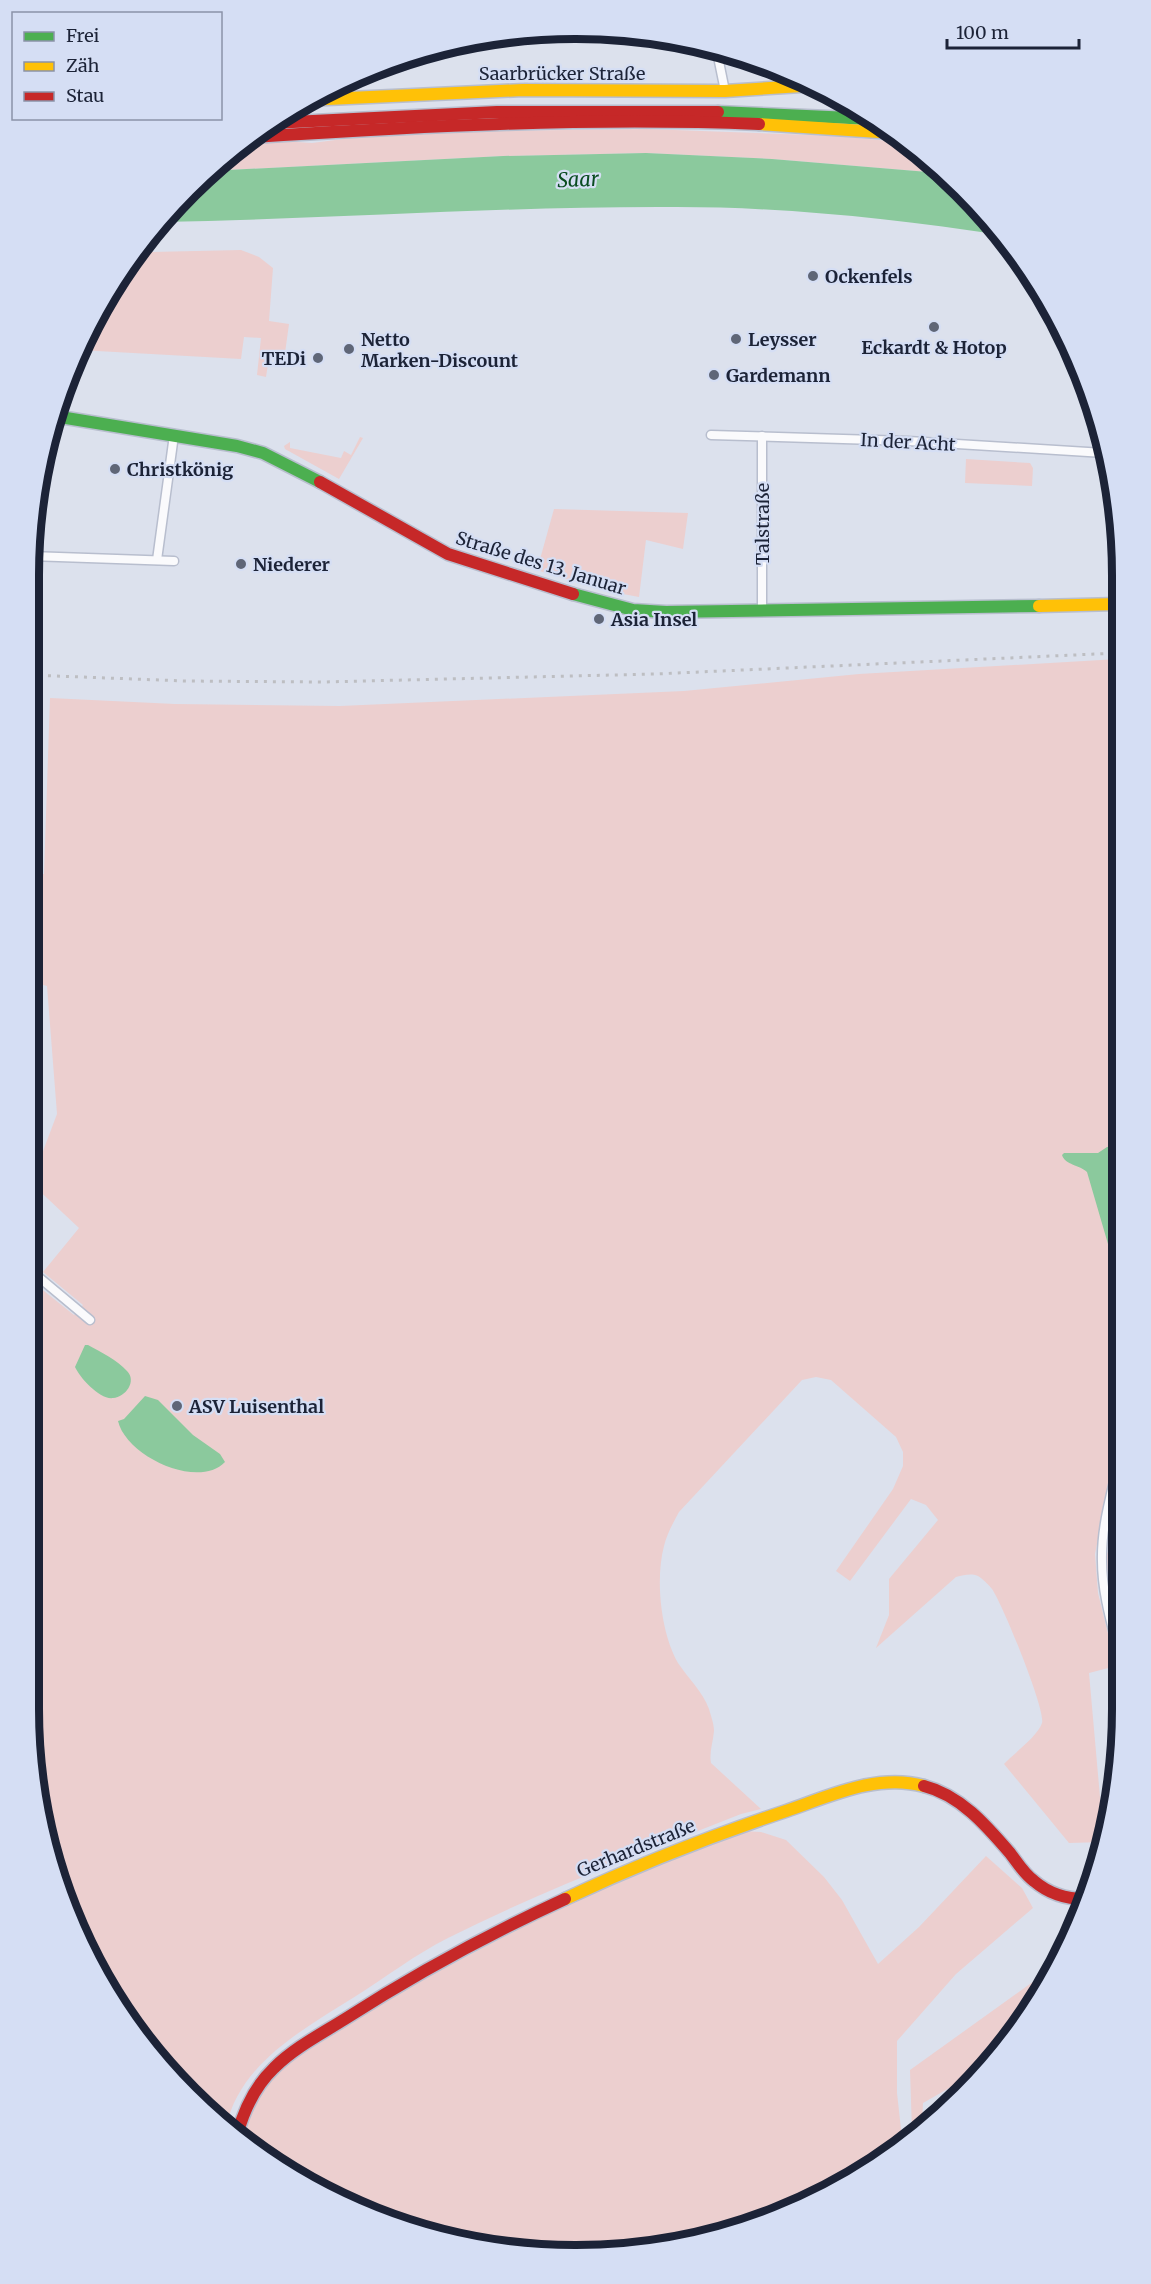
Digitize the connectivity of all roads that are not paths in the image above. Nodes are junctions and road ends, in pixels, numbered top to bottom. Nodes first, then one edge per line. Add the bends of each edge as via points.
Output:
1 (718, 58) edge
2 (796, 86) edge
3 (725, 91) junction
4 (329, 99) edge
5 (856, 118) edge
6 (289, 122) edge
7 (878, 132) edge
8 (268, 136) edge
9 (63, 418) edge
10 (174, 435) junction
11 (711, 435) dead end
12 (762, 436) junction
13 (1098, 453) edge
14 (40, 556) edge
15 (157, 560) junction
16 (174, 561) dead end
17 (1112, 604) edge
18 (762, 611) junction
19 (39, 1277) edge
20 (90, 1320) dead end
21 (1112, 1491) edge
22 (1112, 1626) edge
23 (1077, 1900) edge
24 (239, 2126) edge

1 - 3 street
2 - 3 main road, Saarbrücker Straße
3 - 4 main road, Saarbrücker Straße via 523,90
5 - 6 main road via 643,109 434,113
7 - 8 main road via 641,121 435,125
9 - 10 main road, Straße des 13. Januar
10 - 15 street
10 - 18 main road, Straße des 13. Januar via 263,453 448,554 594,601 633,610 666,612
11 - 12 street, In der Acht
12 - 13 street, In der Acht
12 - 18 street, Talstraße
14 - 15 street
15 - 16 street
17 - 18 main road, Straße des 13. Januar
19 - 20 street
21 - 22 street via 1102,1562
23 - 24 main road, Gerhardstraße via 1055,1895 1032,1880 966,1807 945,1793 906,1782 859,1788 735,1827 603,1879 482,1938 283,2059 251,2097

